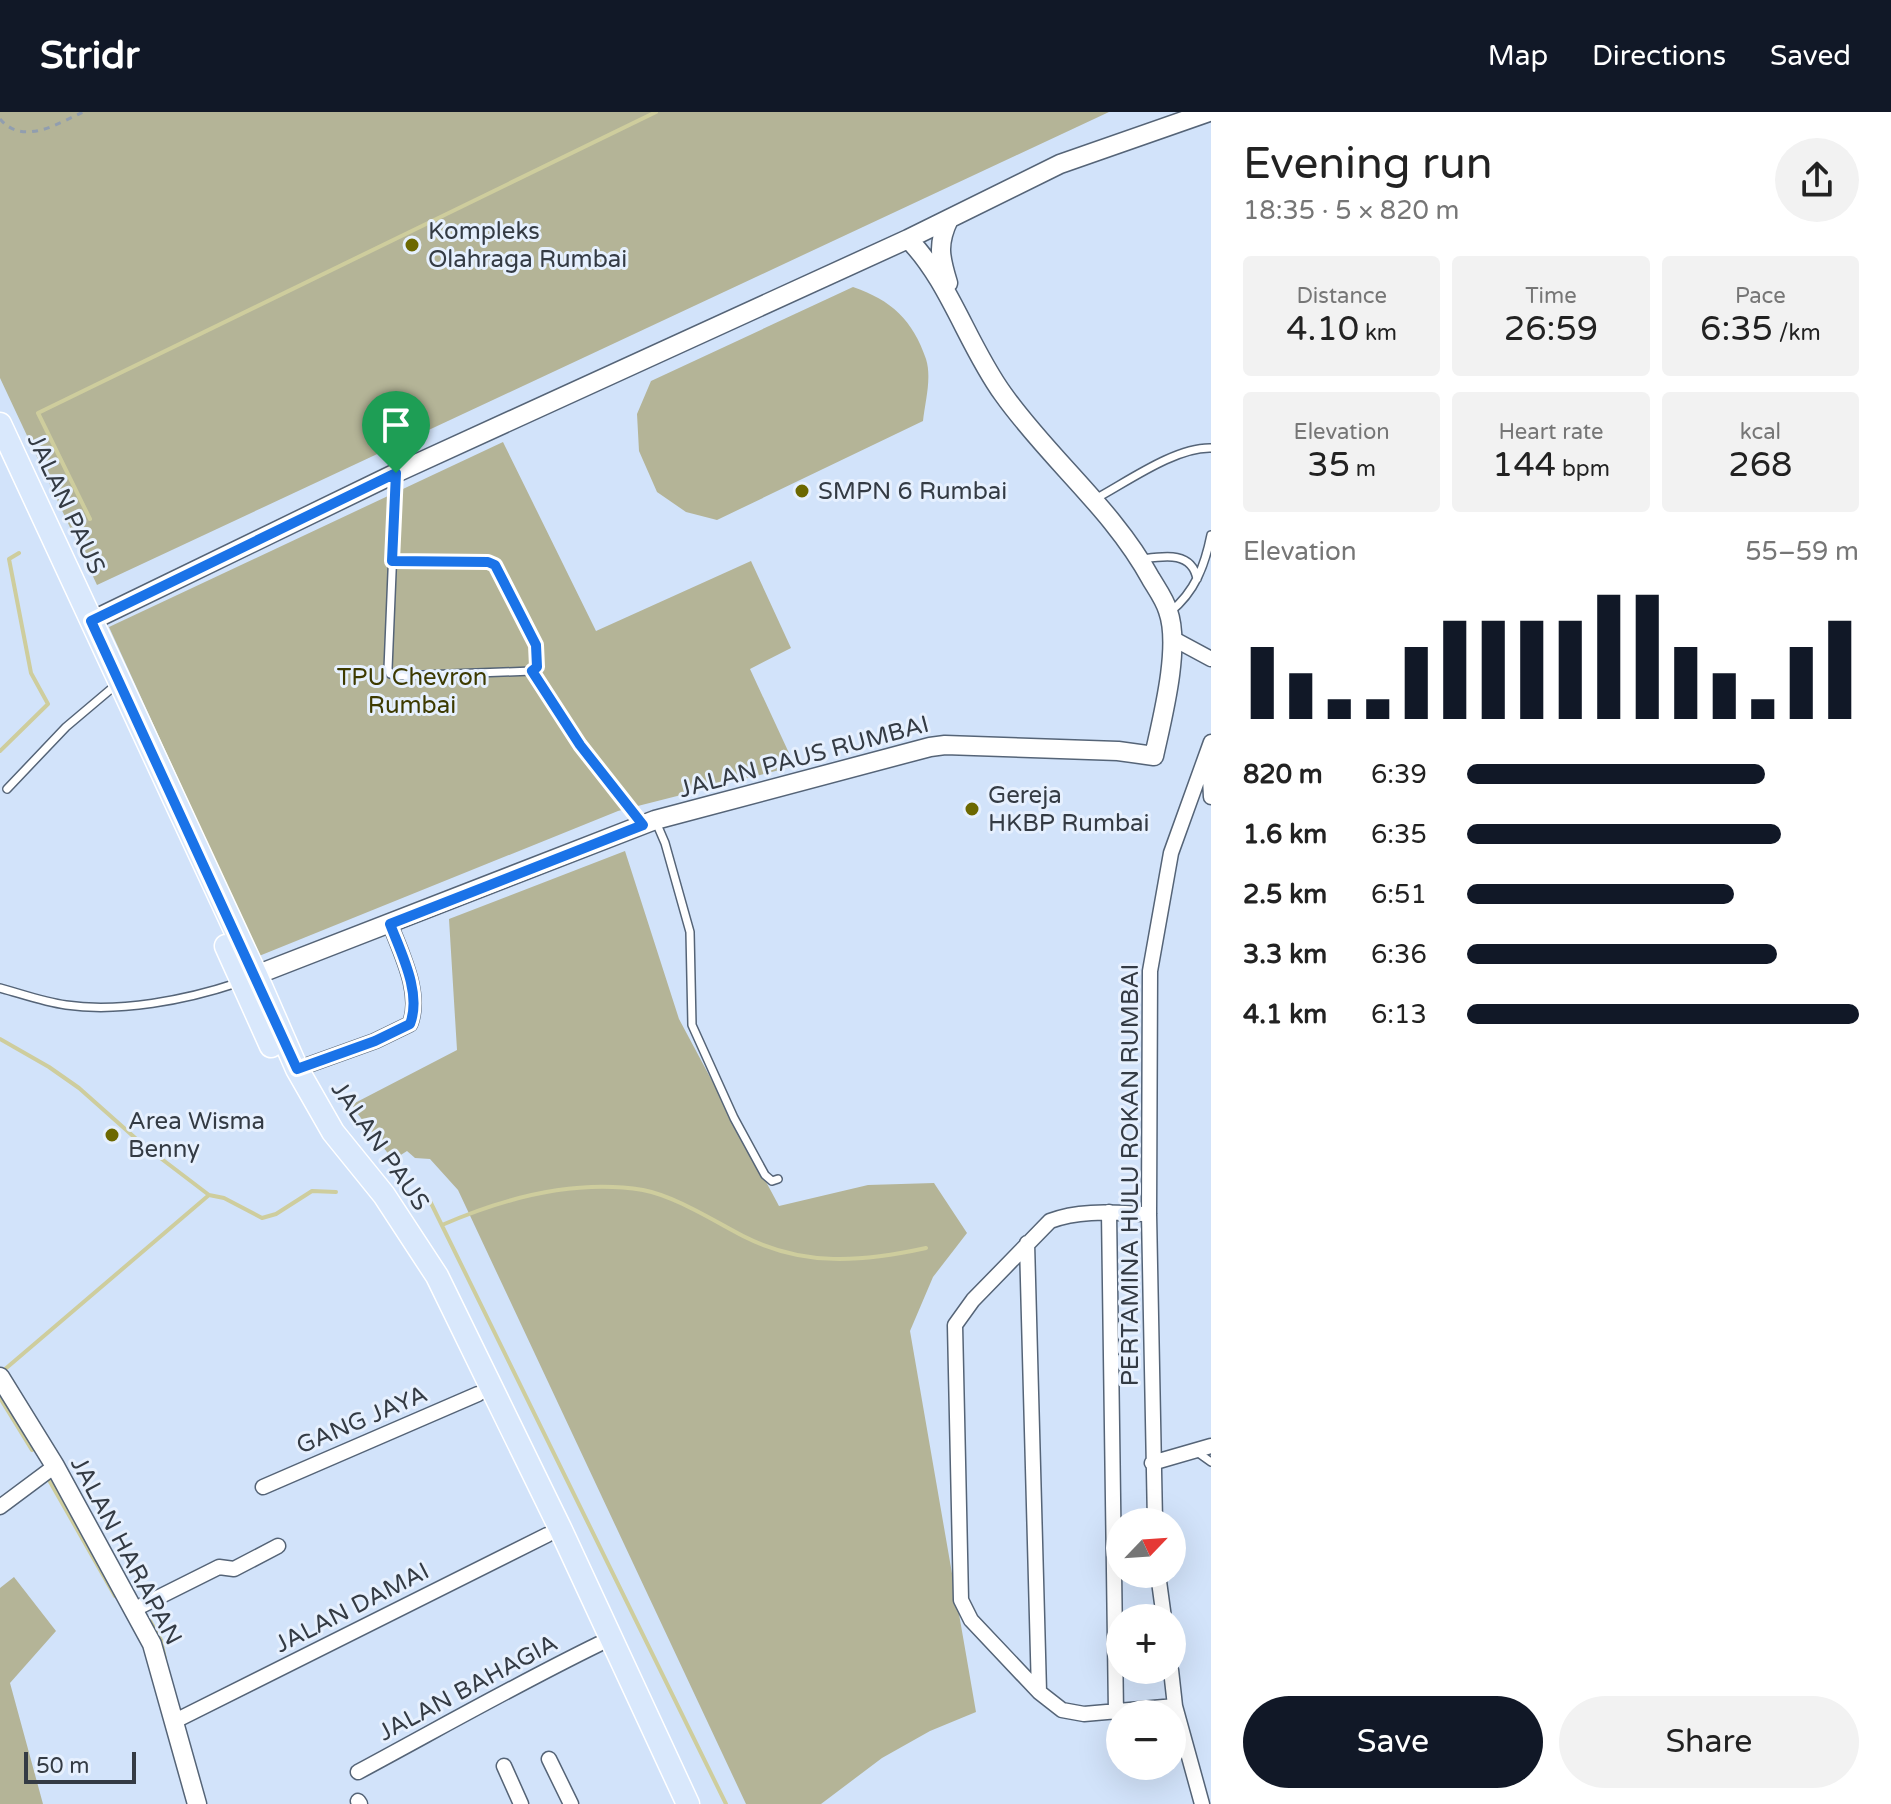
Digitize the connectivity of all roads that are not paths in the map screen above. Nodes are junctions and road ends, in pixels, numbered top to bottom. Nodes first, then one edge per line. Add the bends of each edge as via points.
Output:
1 (1209, 112) edge
2 (949, 219) junction
3 (908, 239) junction
4 (949, 302) junction
5 (0, 424) edge
6 (0, 448) edge
7 (1211, 448) edge
8 (396, 473) junction
9 (1095, 499) junction
10 (1211, 535) edge
11 (1140, 559) junction
12 (392, 561) junction
13 (1197, 579) junction
14 (1169, 613) junction
15 (86, 623) junction
16 (1172, 638) junction
17 (1211, 659) edge
18 (532, 671) junction
19 (111, 689) junction
20 (1210, 744) edge
21 (7, 789) dead end
22 (1211, 797) edge
23 (649, 823) junction
24 (390, 924) junction
25 (249, 978) junction
26 (0, 988) edge
27 (297, 1069) junction
28 (778, 1179) dead end
29 (1109, 1212) junction
30 (1149, 1214) junction
31 (1027, 1243) junction
32 (0, 1377) edge
33 (478, 1394) junction
34 (1204, 1449) edge
35 (1211, 1462) edge
36 (1152, 1463) junction
37 (54, 1466) junction
38 (263, 1487) dead end
39 (0, 1507) edge
40 (1154, 1508) edge
41 (547, 1535) junction
42 (278, 1546) dead end
43 (139, 1606) junction
44 (599, 1644) junction
45 (1039, 1692) junction
46 (1116, 1700) edge
47 (1106, 1713) edge
48 (179, 1719) junction
49 (1186, 1746) edge
50 (549, 1759) dead end
51 (504, 1766) dead end
52 (358, 1772) dead end
53 (197, 1804) edge
54 (521, 1804) edge
55 (571, 1804) edge
56 (674, 1804) edge
57 (688, 1804) edge
58 (1202, 1804) edge

1 - 2 street via 1060,164
2 - 3 street
2 - 4 street via 940,236
3 - 4 street, JALAN PAUS RUMBAI via 929,263
3 - 8 street
4 - 9 street, JALAN PAUS RUMBAI via 1002,392
5 - 15 main road, JALAN PAUS
6 - 15 main road, JALAN PAUS
7 - 9 lane via 1159,463
8 - 12 lane
8 - 15 street
9 - 11 street, JALAN PAUS RUMBAI
10 - 13 lane
11 - 13 lane via 1180,558 1193,566
11 - 14 street, JALAN PAUS RUMBAI
12 - 18 lane via 495,565 536,645 537,667
12 - 18 lane via 390,674
13 - 14 lane
14 - 16 street, JALAN PAUS RUMBAI
15 - 19 main road, JALAN PAUS
15 - 25 main road, JALAN PAUS
16 - 17 street
16 - 23 street, JALAN PAUS RUMBAI via 1154,756 945,745
18 - 23 lane via 580,745
19 - 21 lane
19 - 25 main road, JALAN PAUS
20 - 22 street
20 - 30 street, PERTAMINA HULU ROKAN RUMBAI via 1171,853 1150,971
23 - 24 street, JALAN PAUS RUMBAI
23 - 28 lane via 665,843 690,932 695,1036 765,1175
24 - 25 street, JALAN PAUS RUMBAI
24 - 27 street via 413,1000 410,1024
25 - 26 lane via 190,996 87,1007
25 - 27 main road, JALAN PAUS
25 - 33 main road, JALAN PAUS via 281,1070 319,1138 426,1284
27 - 57 main road, JALAN PAUS via 333,1132 384,1195 437,1276
29 - 30 street
29 - 31 street via 1065,1215 1050,1221
29 - 46 street
30 - 36 street, PERTAMINA HULU ROKAN RUMBAI
31 - 45 street
31 - 45 street via 955,1325 961,1600 971,1620
32 - 37 street, JALAN HARAPAN
33 - 38 street, GANG JAYA
33 - 41 main road, JALAN PAUS
34 - 35 lane
34 - 36 street
36 - 40 street, PERTAMINA HULU ROKAN RUMBAI
37 - 39 street
37 - 43 street, JALAN HARAPAN
41 - 44 main road, JALAN PAUS
41 - 48 street, JALAN DAMAI
42 - 43 street via 234,1569 219,1567
43 - 48 street, JALAN HARAPAN
44 - 52 street, JALAN BAHAGIA
44 - 56 main road, JALAN PAUS
45 - 47 street via 1071,1713
48 - 53 street, JALAN HARAPAN
49 - 58 street
50 - 55 street
51 - 54 street

